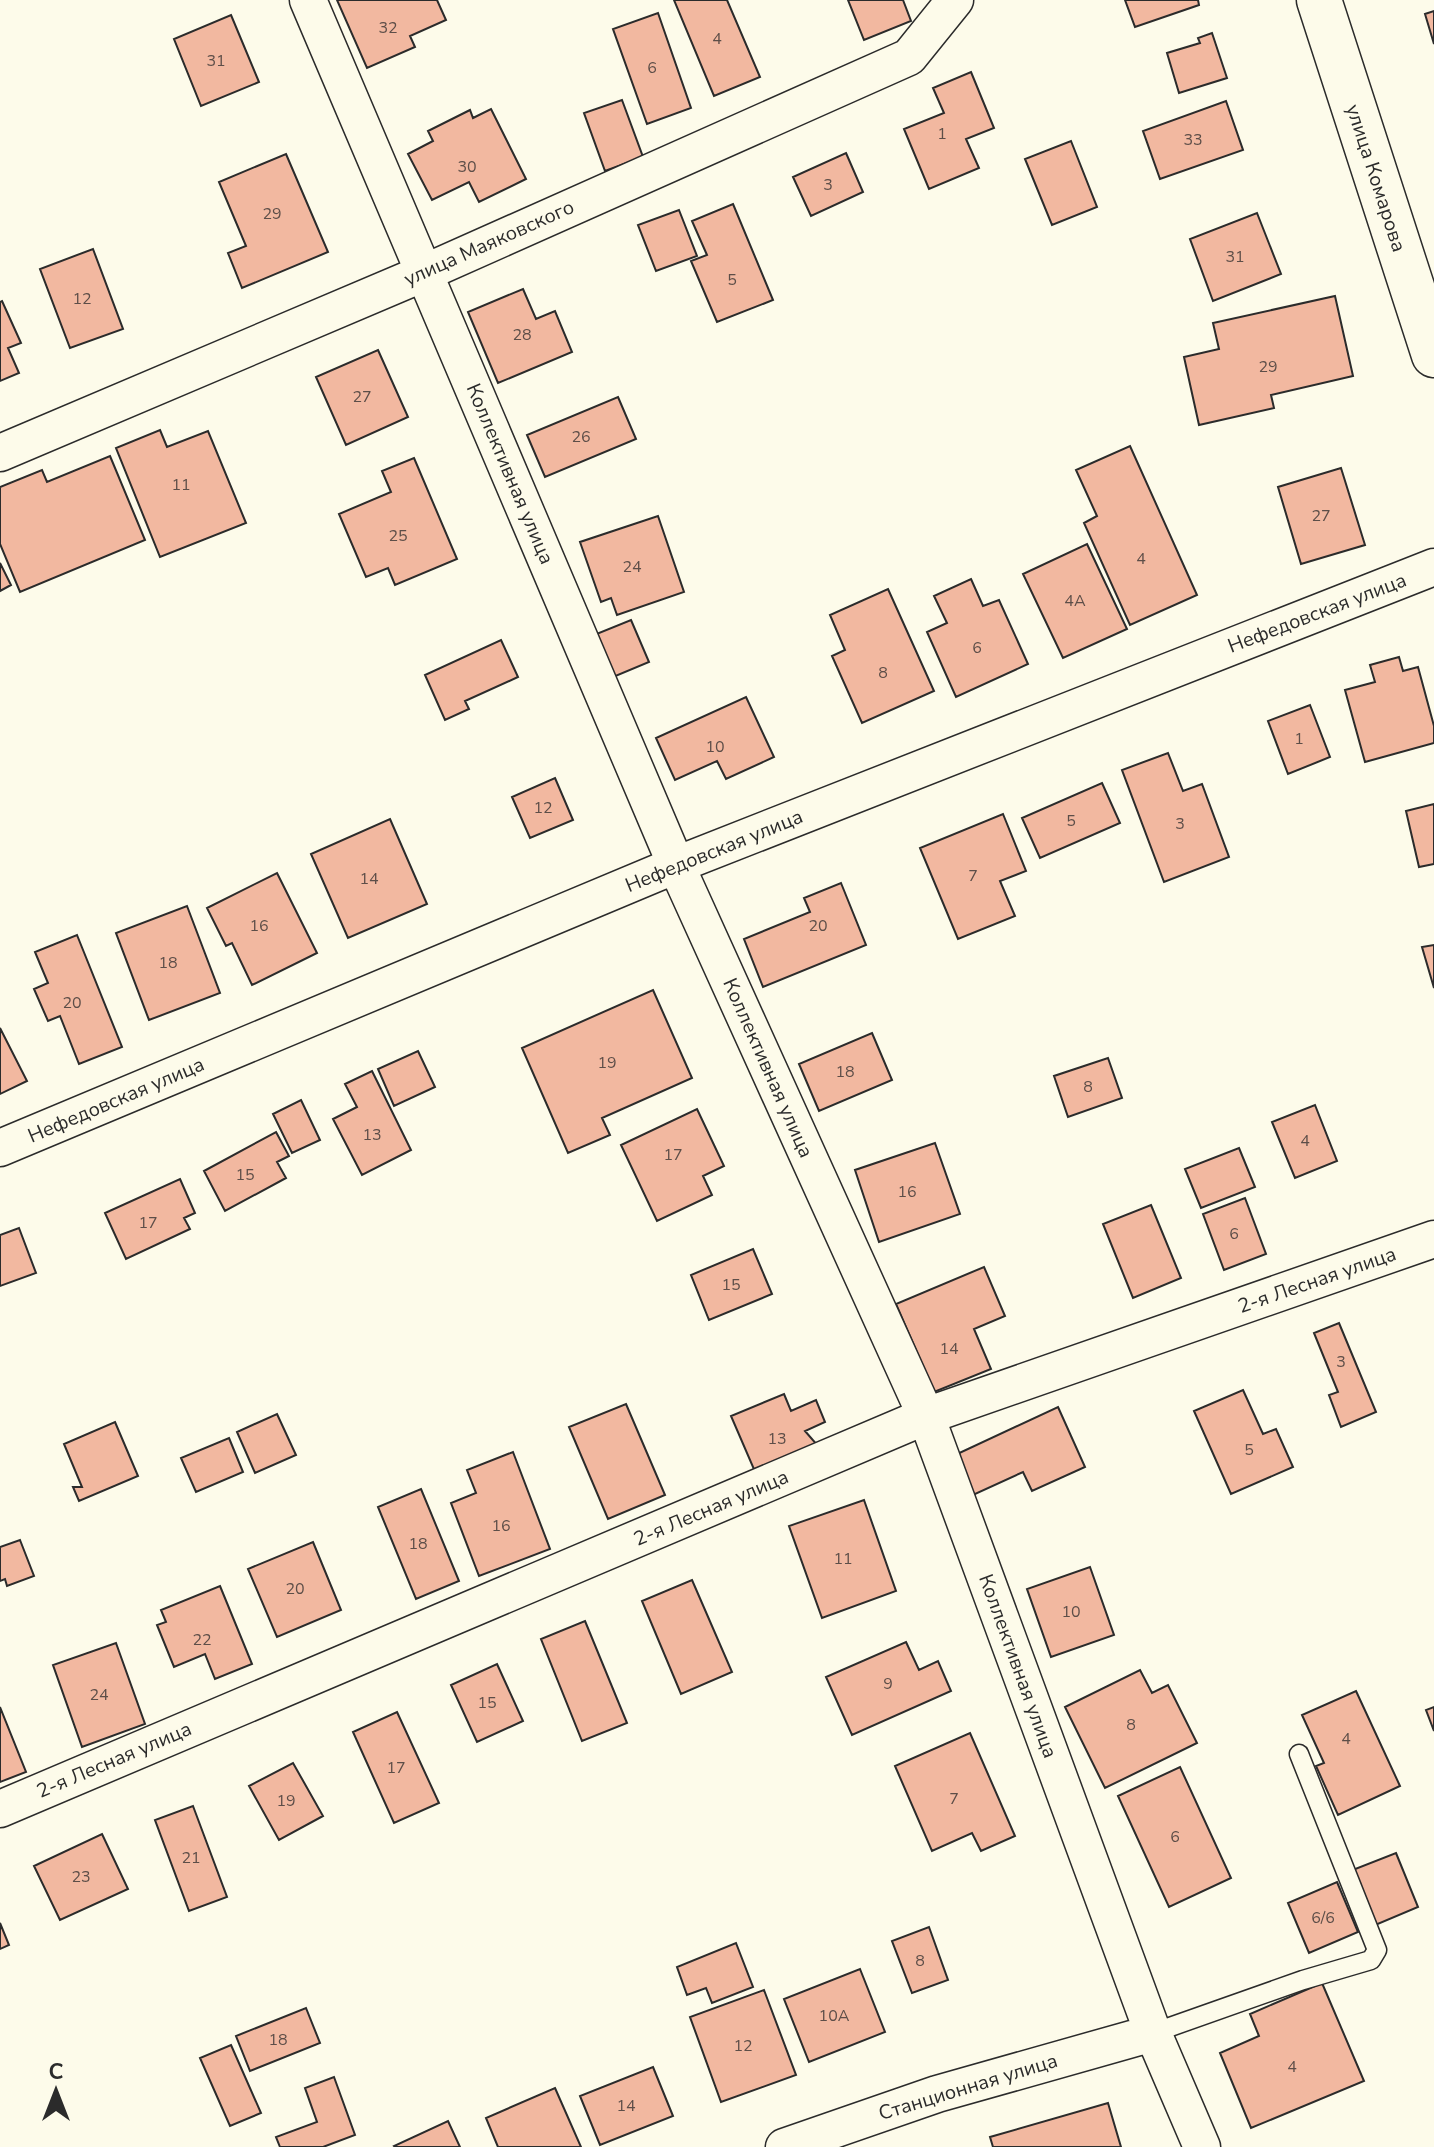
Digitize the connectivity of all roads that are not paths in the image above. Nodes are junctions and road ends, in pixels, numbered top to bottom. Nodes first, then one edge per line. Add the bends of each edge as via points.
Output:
1 (308, 0) edge
2 (955, 0) edge
3 (1319, 0) edge
4 (424, 273) junction
5 (1434, 355) edge
6 (0, 453) edge
7 (1434, 567) edge
8 (676, 865) junction
9 (0, 1148) edge
10 (1434, 1239) edge
11 (926, 1416) junction
12 (1299, 1754) dead end
13 (0, 1809) edge
14 (1153, 2033) junction
15 (784, 2147) edge
16 (1202, 2147) edge

1 - 4 street, Коллективная улица
2 - 4 street, улица Маяковского via 909,57
3 - 5 street, улица Комарова
4 - 6 street, улица Маяковского
4 - 8 street, Коллективная улица
7 - 8 street, Нефедовская улица
8 - 9 street, Нефедовская улица
8 - 11 street, Коллективная улица
10 - 11 street, 2-я Лесная улица
11 - 13 street, 2-я Лесная улица
11 - 14 street, Коллективная улица
12 - 14 lane via 1377,1950 1371,1960
14 - 15 street, Станционная улица via 937,2094
14 - 16 street, Коллективная улица

